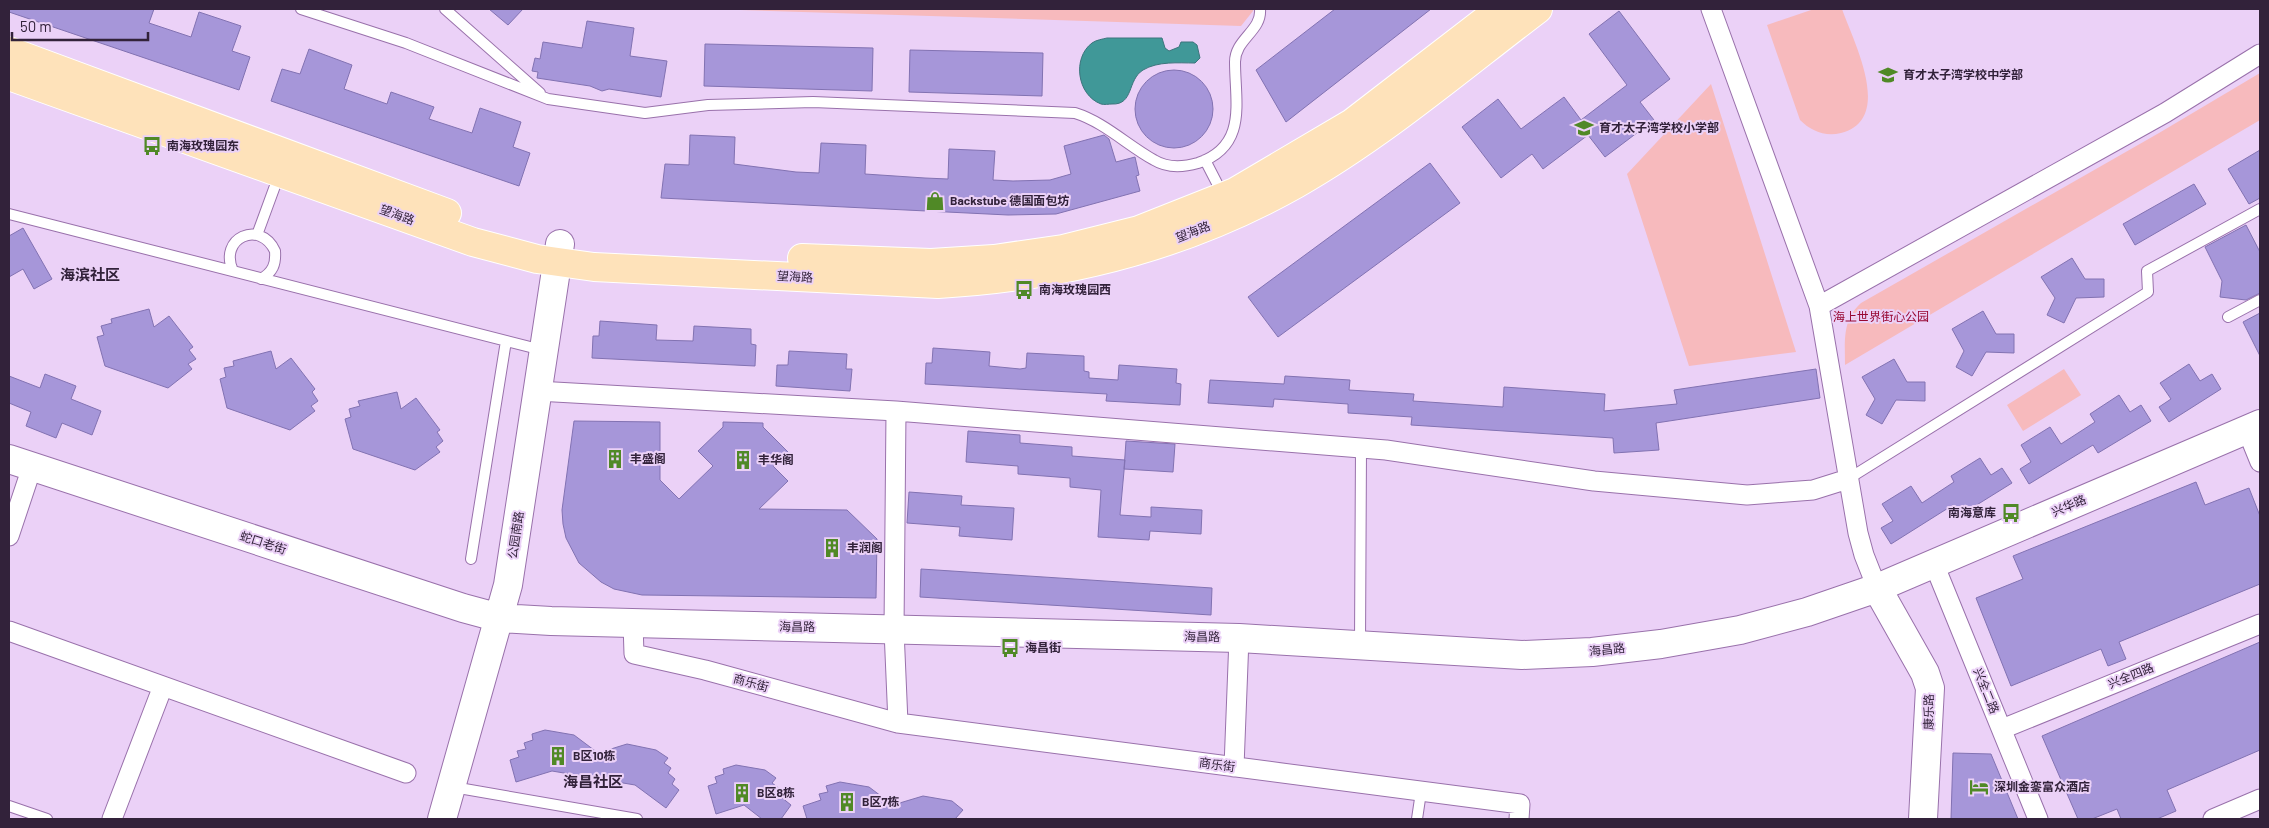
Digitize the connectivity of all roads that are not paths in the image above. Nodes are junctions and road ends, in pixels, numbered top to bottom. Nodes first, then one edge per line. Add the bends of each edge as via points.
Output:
1 (301, 9) edge
2 (445, 9) edge
3 (1260, 9) edge
4 (1500, 9) edge
5 (1538, 9) edge
6 (1711, 9) edge
7 (9, 51) edge
8 (2260, 54) edge
9 (9, 76) edge
10 (548, 99) junction
11 (1205, 160) junction
12 (279, 173) junction
13 (1224, 197) junction
14 (2259, 211) edge
15 (9, 214) edge
16 (257, 235) junction
17 (567, 255) junction
18 (233, 272) junction
19 (261, 278) junction
20 (2260, 300) edge
21 (1819, 306) junction
22 (2228, 317) dead end
23 (506, 341) junction
24 (543, 350) junction
25 (547, 392) junction
26 (896, 411) junction
27 (2254, 427) edge
28 (1361, 449) junction
29 (2260, 462) edge
30 (21, 463) edge
31 (1848, 479) junction
32 (9, 536) edge
33 (471, 559) dead end
34 (1934, 564) junction
35 (1877, 588) junction
36 (510, 619) junction
37 (633, 623) junction
38 (2260, 624) edge
39 (894, 630) junction
40 (9, 631) edge
41 (1240, 638) junction
42 (1360, 645) junction
43 (163, 686) junction
44 (898, 723) junction
45 (2002, 729) junction
46 (1234, 767) junction
47 (406, 773) dead end
48 (461, 788) junction
49 (1421, 792) junction
50 (2260, 800) edge
51 (9, 806) edge
52 (47, 819) edge
53 (112, 819) edge
54 (442, 819) edge
55 (462, 819) edge
56 (637, 819) edge
57 (1417, 819) edge
58 (1519, 819) edge
59 (1923, 819) edge
60 (2038, 819) edge
61 (2214, 819) edge

1 - 10 lane via 406,43
2 - 10 lane
3 - 11 lane via 1258,24 1241,43 1235,59 1238,113 1235,129 1223,147
4 - 13 main road, 望海路 via 1352,123
5 - 17 main road, 望海路 via 1367,139 1296,184 1234,216 1172,241 1107,260 995,281 938,284
6 - 21 street
7 - 17 main road, 望海路
8 - 21 street via 2165,113
9 - 12 main road, 望海路
10 - 11 lane via 645,113 708,105 813,102 1075,113 1089,118 1155,161 1189,166
11 - 13 lane
12 - 16 lane
12 - 17 main road, 望海路 via 473,242
13 - 17 main road, 望海路 via 1139,230 1063,249 994,259 918,263
14 - 31 lane via 2147,271 2148,292
15 - 18 lane
16 - 18 lane via 244,236 233,245 229,258
16 - 19 lane via 265,238 275,251 273,268
17 - 24 street, 公园南路
17 - 25 street, 公园南路
18 - 19 lane
19 - 23 lane
20 - 22 lane
21 - 31 street
23 - 24 lane
23 - 33 lane
24 - 25 street, 公园南路
25 - 26 street
25 - 36 street, 公园南路 via 511,573
26 - 28 street
26 - 39 street
27 - 29 street
27 - 34 street, 兴华路
28 - 31 street via 1594,481 1747,495 1814,490
28 - 42 lane
30 - 32 street
30 - 36 street, 蛇口老街 via 463,608
31 - 35 street via 1864,555
34 - 35 street, 兴华路
34 - 45 street, 兴全二路
35 - 42 street, 海昌路 via 1740,630 1592,652 1522,655
35 - 59 street, 康乐路 via 1925,673 1930,688
36 - 37 street, 海昌路
36 - 48 street, 公园南路
37 - 39 street, 海昌路
37 - 44 street, 商乐街 via 634,654
38 - 45 street, 兴全四路
39 - 41 street, 海昌路
39 - 44 street
40 - 43 street
41 - 42 street, 海昌路
41 - 46 street
43 - 47 street
43 - 53 street
44 - 46 street, 商乐街
45 - 60 street, 兴全二路
46 - 49 street, 商乐街
48 - 54 street, 公园南路
48 - 55 street, 公园南路
48 - 56 lane
49 - 57 lane
49 - 58 street, 商乐街 via 1520,804
50 - 61 street
51 - 52 lane

